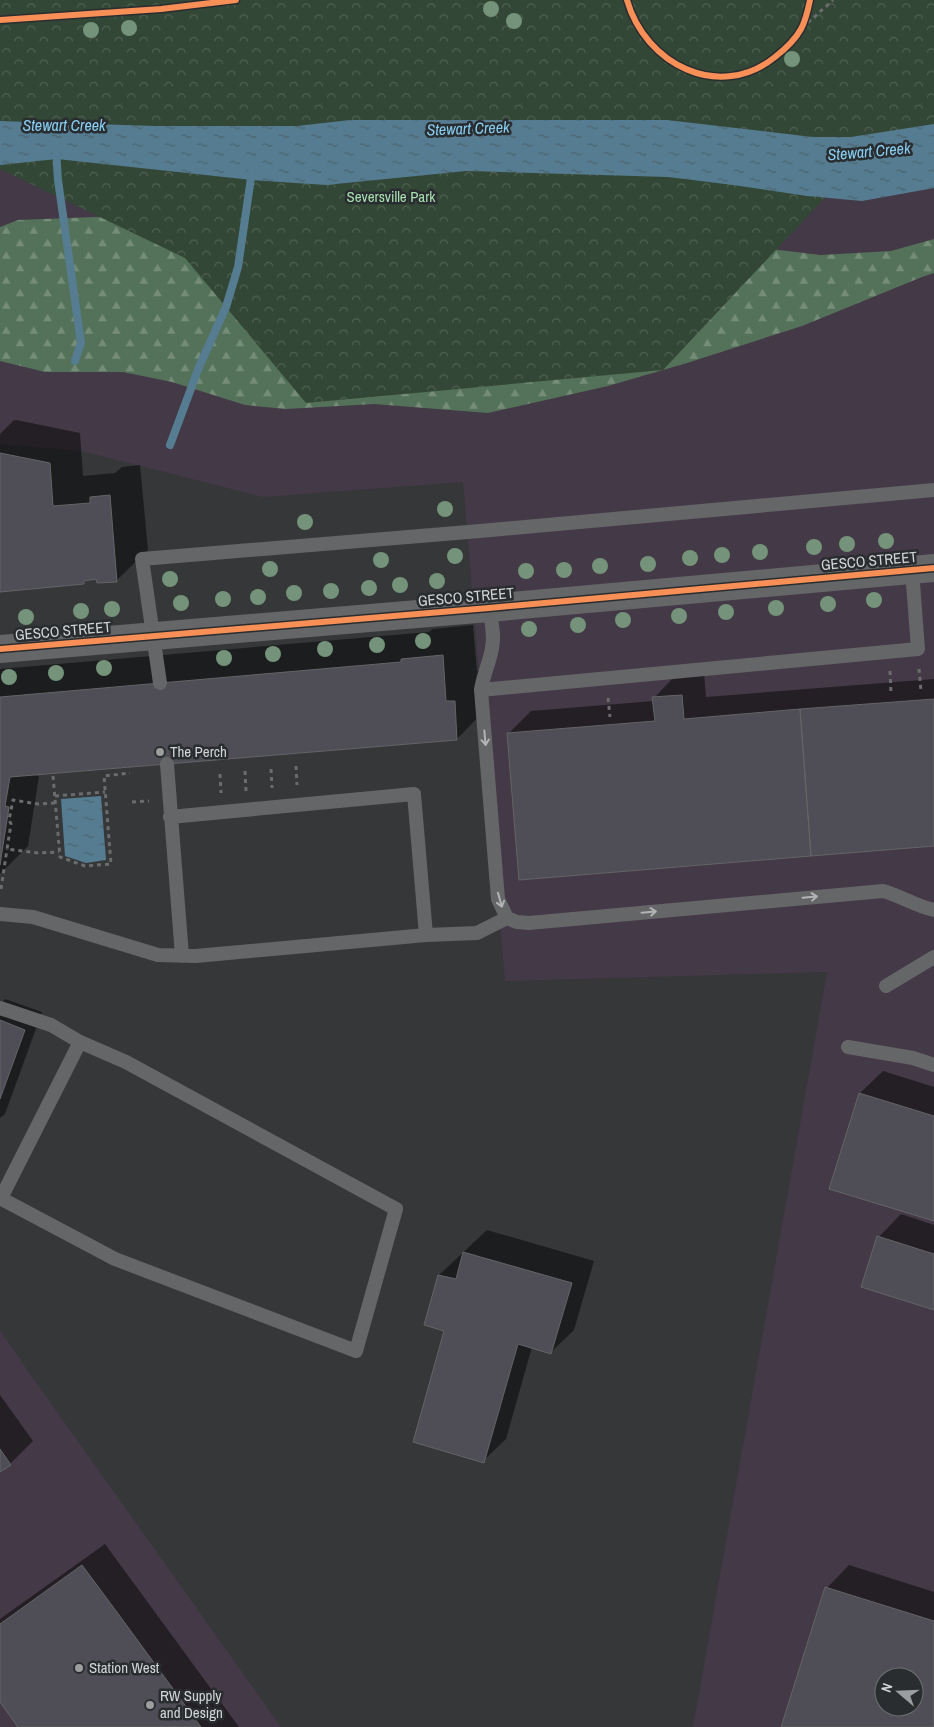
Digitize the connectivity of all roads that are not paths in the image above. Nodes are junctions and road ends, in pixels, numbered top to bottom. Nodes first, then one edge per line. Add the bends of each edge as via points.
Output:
1 (934, 490) edge
2 (923, 569) edge
3 (489, 608) junction
4 (153, 636) junction
5 (0, 649) edge
6 (160, 683) dead end
7 (482, 690) junction
8 (167, 764) dead end
9 (170, 817) junction
10 (934, 910) edge
11 (0, 914) edge
12 (507, 918) junction
13 (426, 935) junction
14 (182, 956) junction
15 (934, 957) edge
16 (886, 986) dead end
17 (0, 1008) edge
18 (80, 1042) junction
19 (848, 1047) dead end
20 (934, 1065) edge
21 (1, 1198) edge

1 - 4 lane via 142,559
2 - 3 street, GESCO STREET
2 - 7 lane via 918,649
3 - 4 street, GESCO STREET
3 - 7 lane via 493,641
4 - 5 street, GESCO STREET
4 - 6 lane
7 -> 12 lane via 498,899
8 - 9 lane
9 - 13 lane via 414,794
9 - 14 lane
12 -> 10 lane via 529,923 883,891
11 - 14 lane via 33,917 158,955
12 - 13 lane via 477,933
13 - 14 lane
15 - 16 lane
17 - 18 lane via 50,1025
18 - 21 lane
18 - 21 lane via 126,1062 396,1209 356,1351 115,1259
19 - 20 lane via 914,1058

